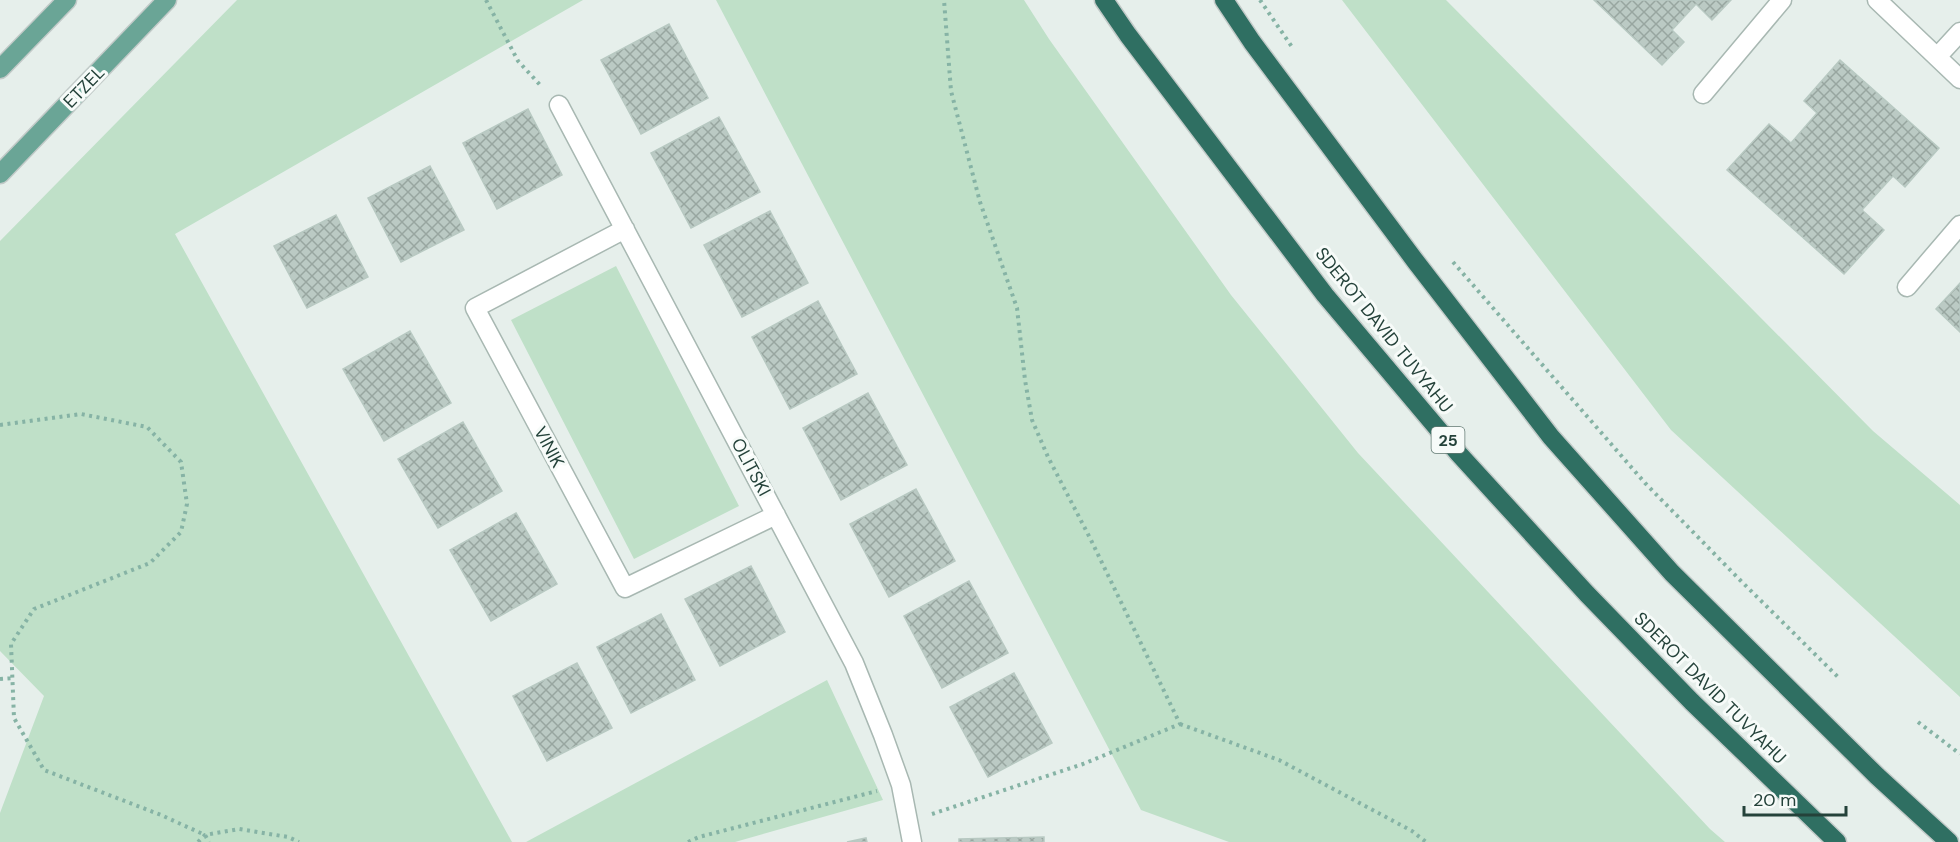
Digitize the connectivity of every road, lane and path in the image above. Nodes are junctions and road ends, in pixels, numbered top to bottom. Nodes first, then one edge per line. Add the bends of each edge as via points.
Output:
1 (67, 0) edge
2 (167, 0) edge
3 (486, 0) edge
4 (944, 0) edge
5 (1104, 0) edge
6 (1224, 0) edge
7 (1260, 0) edge
8 (1782, 0) edge
9 (1877, 0) edge
10 (1960, 32) edge
11 (1292, 48) dead end
12 (1937, 57) junction
13 (0, 69) edge
14 (1960, 79) edge
15 (1703, 94) dead end
16 (559, 105) joint
17 (0, 174) edge
18 (1960, 225) edge
19 (625, 229) junction
20 (1452, 261) dead end
21 (1907, 287) dead end
22 (0, 425) edge
23 (776, 515) junction
24 (1838, 676) dead end
25 (13, 678) junction
26 (0, 679) edge
27 (1918, 722) dead end
28 (1180, 724) junction
29 (1960, 754) edge
30 (900, 785) junction
31 (908, 822) junction
32 (205, 835) junction
33 (198, 842) edge
34 (209, 842) edge
35 (299, 842) edge
36 (688, 842) edge
37 (912, 842) edge
38 (1426, 842) edge
39 (1837, 842) edge
40 (1949, 842) edge

1 - 13 main road
2 - 17 main road, ETZEL
3 - 16 path via 518,61
4 - 28 path via 951,91 980,202 1017,308 1032,420
5 - 39 highway, SDEROT DAVID TUVYAHU / 25 via 1325,295 1459,454 1692,702
6 - 40 highway via 1408,252 1551,437 1672,573
7 - 11 path
8 - 15 street
9 - 12 street
10 - 12 street
12 - 14 street
16 - 19 street, OLITSKI
18 - 21 street
19 - 23 street, OLITSKI
19 - 23 street, VINIK via 475,308 625,588
20 - 24 path via 1645,483
22 - 25 path via 81,414 147,427 182,462 187,504 181,532 150,563 34,609 11,644
23 - 30 street, OLITSKI via 854,663
25 - 26 path
25 - 32 path via 14,718 44,770
27 - 29 path
28 - 31 path via 1083,764
28 - 38 path via 1279,760
30 - 31 street, OLITSKI
30 - 36 path
31 - 37 street, OLITSKI
32 - 33 path
32 - 34 path
32 - 35 path via 239,829

